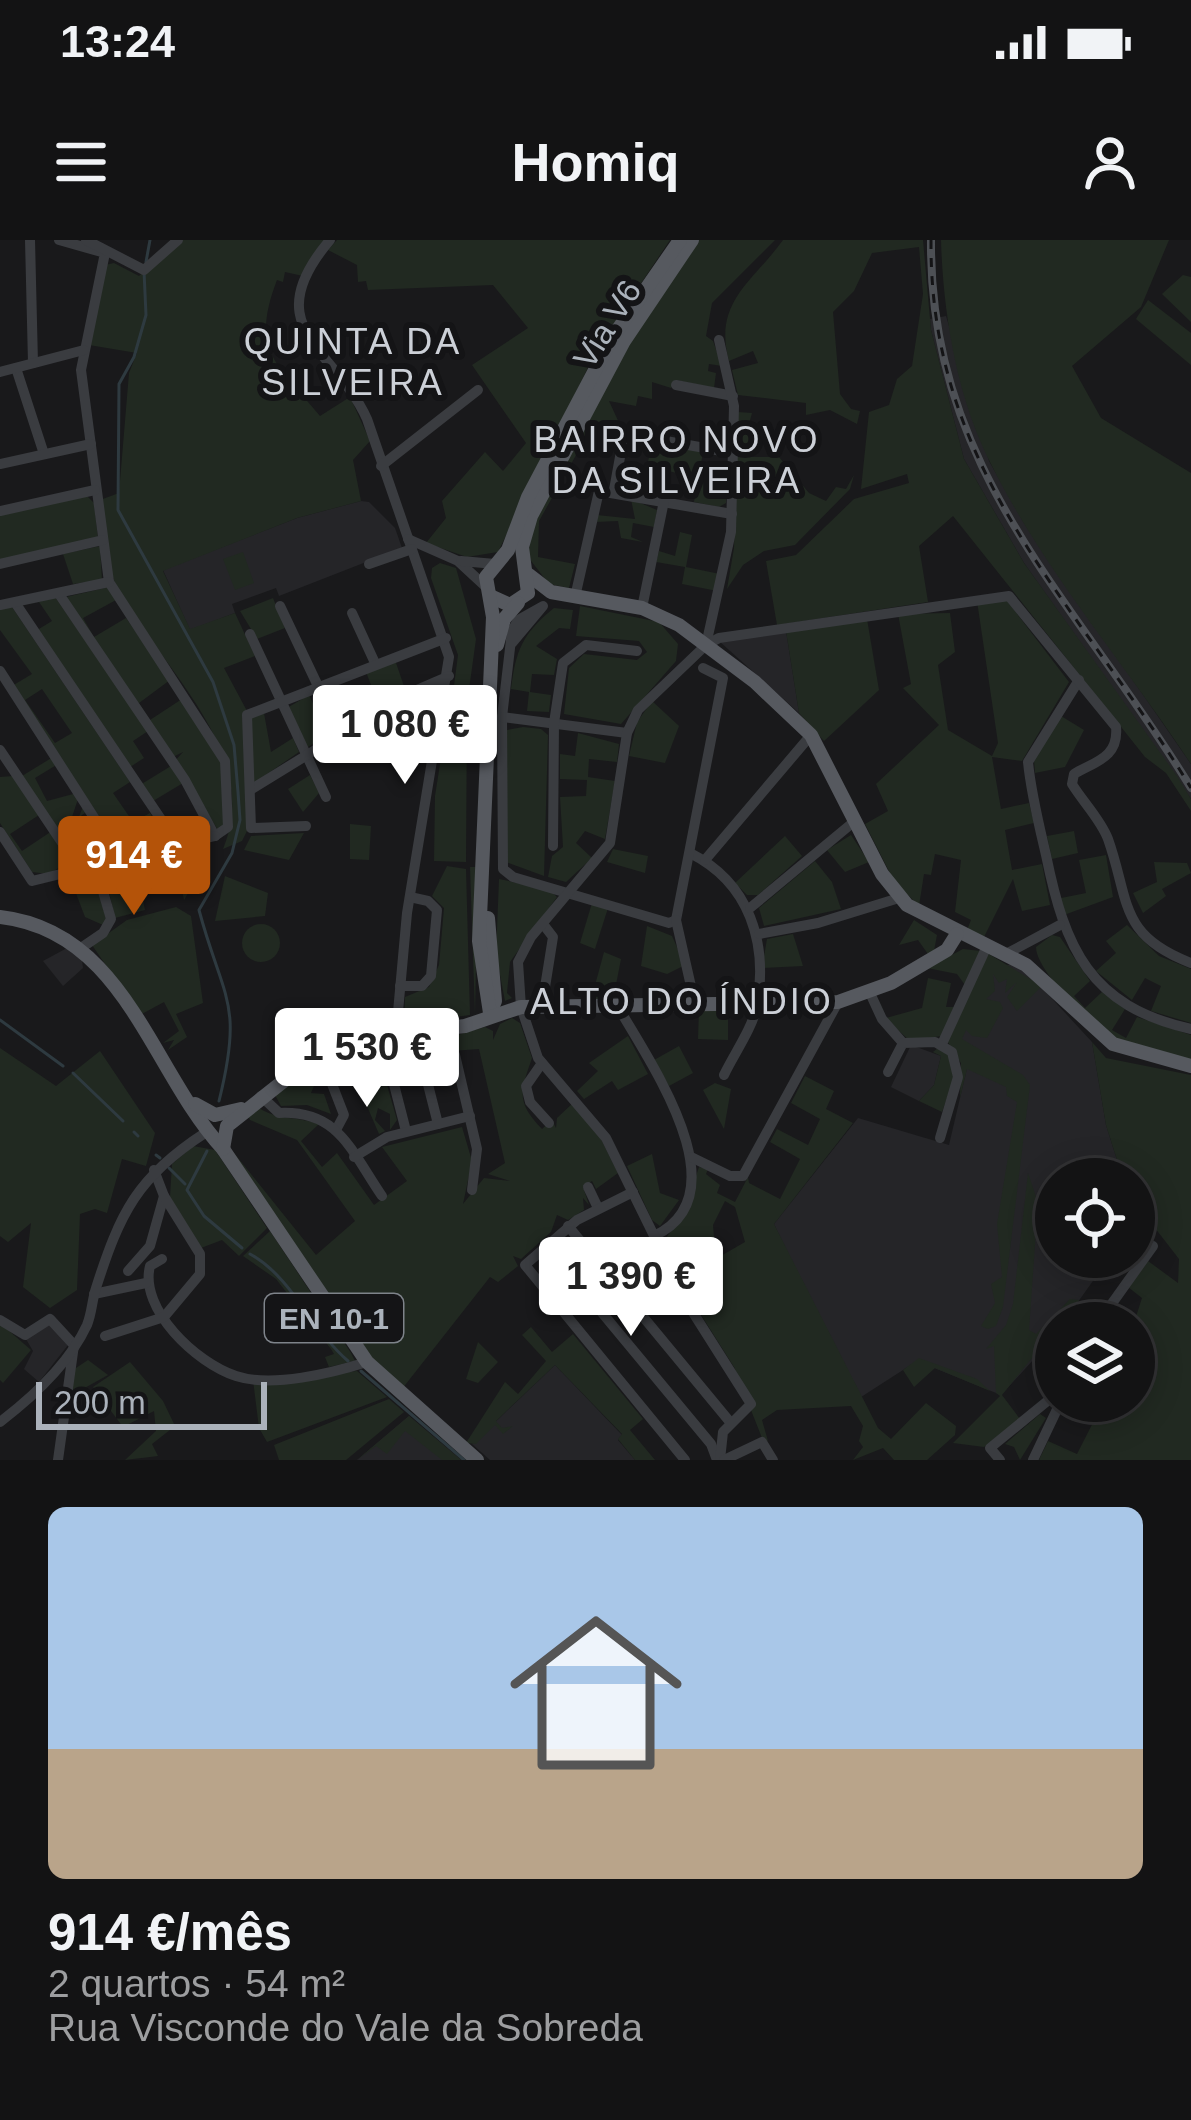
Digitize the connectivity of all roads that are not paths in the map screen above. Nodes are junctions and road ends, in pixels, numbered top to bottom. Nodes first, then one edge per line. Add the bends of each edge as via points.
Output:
1 (30, 240) edge
2 (58, 240) edge
3 (86, 240) edge
4 (178, 240) edge
5 (330, 240) edge
6 (680, 240) edge
7 (692, 240) edge
8 (105, 253) junction
9 (718, 340) dead end
10 (84, 350) junction
11 (33, 363) junction
12 (16, 368) junction
13 (0, 372) edge
14 (676, 386) dead end
15 (478, 390) dead end
16 (733, 396) junction
17 (91, 444) junction
18 (733, 453) junction
19 (44, 454) junction
20 (0, 464) edge
21 (381, 466) junction
22 (95, 490) junction
23 (614, 490) junction
24 (664, 501) junction
25 (0, 511) edge
26 (732, 514) junction
27 (103, 540) junction
28 (410, 544) junction
29 (458, 561) junction
30 (496, 563) junction
31 (0, 564) edge
32 (369, 564) dead end
33 (529, 573) junction
34 (109, 582) junction
35 (486, 589) junction
36 (550, 592) junction
37 (59, 594) junction
38 (575, 597) junction
39 (520, 602) junction
40 (16, 604) junction
41 (0, 605) edge
42 (280, 606) dead end
43 (642, 608) junction
44 (352, 614) dead end
45 (520, 624) dead end
46 (250, 634) dead end
47 (446, 638) junction
48 (706, 645) junction
49 (638, 651) dead end
50 (375, 663) junction
51 (703, 668) dead end
52 (0, 671) edge
53 (449, 676) junction
54 (1079, 680) junction
55 (318, 686) junction
56 (487, 697) junction
57 (280, 702) junction
58 (502, 717) junction
59 (554, 724) junction
60 (627, 734) junction
61 (811, 735) junction
62 (0, 750) edge
63 (306, 757) junction
64 (250, 790) junction
65 (326, 797) dead end
66 (856, 820) junction
67 (306, 826) dead end
68 (0, 832) edge
69 (215, 836) junction
70 (177, 843) junction
71 (553, 846) dead end
72 (690, 853) junction
73 (120, 858) junction
74 (705, 860) junction
75 (95, 864) junction
76 (79, 868) junction
77 (572, 890) junction
78 (410, 897) junction
79 (899, 898) junction
80 (750, 908) junction
81 (0, 917) edge
82 (676, 920) junction
83 (543, 924) junction
84 (1060, 926) junction
85 (759, 934) junction
86 (957, 934) junction
87 (1034, 938) junction
88 (987, 946) junction
89 (81, 948) junction
90 (1006, 954) junction
91 (1191, 963) edge
92 (1026, 965) junction
93 (400, 986) junction
94 (871, 993) junction
95 (838, 1002) junction
96 (695, 1004) junction
97 (757, 1004) junction
98 (617, 1005) junction
99 (520, 1006) junction
100 (542, 1006) junction
101 (490, 1013) junction
102 (1191, 1029) edge
103 (396, 1034) junction
104 (903, 1043) junction
105 (942, 1044) junction
106 (455, 1055) dead end
107 (421, 1057) dead end
108 (542, 1063) junction
109 (389, 1065) dead end
110 (1191, 1066) edge
111 (888, 1072) dead end
112 (724, 1076) dead end
113 (332, 1084) dead end
114 (261, 1096) junction
115 (470, 1116) junction
116 (549, 1123) dead end
117 (438, 1124) junction
118 (213, 1126) junction
119 (336, 1130) junction
120 (406, 1131) junction
121 (940, 1138) dead end
122 (355, 1157) junction
123 (691, 1157) junction
124 (154, 1170) junction
125 (588, 1187) dead end
126 (472, 1190) dead end
127 (633, 1192) junction
128 (164, 1196) junction
129 (382, 1196) dead end
130 (598, 1208) junction
131 (568, 1226) junction
132 (654, 1236) junction
133 (545, 1244) junction
134 (107, 1255) junction
135 (162, 1259) dead end
136 (129, 1277) junction
137 (146, 1283) junction
138 (94, 1294) junction
139 (164, 1317) junction
140 (0, 1320) edge
141 (105, 1336) dead end
142 (74, 1345) junction
143 (367, 1362) junction
144 (1035, 1411) edge
145 (730, 1421) junction
146 (0, 1422) edge
147 (1051, 1422) edge
148 (58, 1460) edge
149 (477, 1460) edge
150 (686, 1460) edge
151 (720, 1460) edge
152 (773, 1460) edge
153 (1000, 1460) edge
154 (1033, 1460) edge

1 - 11 street
2 - 8 street
3 - 8 street
4 - 8 street via 144,270
5 - 21 street via 306,276 302,323 360,403
6 - 30 main road, Via V6 via 612,338
7 - 33 main road, Via V6 via 624,341 531,516 522,547
8 - 10 street
9 - 16 street
10 - 11 street
10 - 17 street
11 - 12 street
12 - 13 street
12 - 19 street
14 - 16 street
15 - 21 street
16 - 18 street
17 - 19 street
17 - 22 street
18 - 23 street via 632,435 622,446
18 - 26 street
19 - 20 street
21 - 28 street
22 - 25 street
22 - 27 street
23 - 24 street
23 - 38 street via 596,495
24 - 26 street
24 - 43 street
26 - 48 street
27 - 31 street
27 - 34 street
28 - 29 street
28 - 32 street
28 - 47 street
29 - 30 street
29 - 35 street
30 - 33 main road via 513,560
30 - 35 main road
33 - 36 main road
33 - 39 main road
34 - 37 street
34 - 69 street via 225,761 230,817
35 - 39 main road via 499,603
35 - 56 main road via 493,617
36 - 38 main road
36 - 39 main road
37 - 40 street
37 - 69 street
38 - 43 main road
39 - 56 main road via 502,625
40 - 41 street
40 - 70 street
42 - 55 street
43 - 48 main road
44 - 50 street
45 - 58 street
46 - 57 street
47 - 50 street
47 - 53 street
48 - 54 street via 1004,594
48 - 60 street via 646,700
48 - 61 main road
49 - 59 street via 586,645 566,659
50 - 55 street
51 - 72 street via 723,678
52 - 73 street
53 - 63 street
53 - 78 street
54 - 84 street via 1028,762
54 - 91 street via 1118,733 1100,764 1078,771 1072,784 1107,836 1126,914 1160,949
55 - 57 street
56 - 101 main road via 479,948
57 - 63 street
57 - 64 street via 247,715
58 - 59 street
58 - 77 street via 500,863 513,877
59 - 60 street
59 - 71 street
60 - 77 street via 610,843
61 - 66 main road
61 - 74 street
62 - 76 street
63 - 64 street
63 - 65 street
64 - 67 street via 253,830
66 - 79 main road
66 - 80 street
68 - 76 street via 32,881
69 - 70 street
70 - 73 street
72 - 74 street
72 - 82 street
73 - 75 street
74 - 80 street
75 - 76 street
75 - 89 street via 111,920
77 - 82 street
77 - 83 street
78 - 93 street
78 - 93 street via 437,910 431,976 422,986
79 - 85 street
79 - 86 main road
80 - 85 street
81 - 89 main road, EN 10-1 via 44,926
82 - 96 street
83 - 99 street via 518,962
83 - 100 street via 554,937
84 - 87 street
84 - 102 street via 1105,987 1135,1009
85 - 97 street
86 - 88 main road
86 - 94 main road via 944,953
87 - 90 street
87 - 92 street
88 - 90 main road
88 - 105 street
89 - 118 main road, EN 10-1
90 - 92 main road
92 - 110 main road via 1113,1044
93 - 103 street
94 - 95 main road
94 - 104 street
95 - 97 main road
95 - 123 street via 743,1175
96 - 97 main road
96 - 98 main road
97 - 112 street
98 - 100 main road
98 - 123 street via 685,1128
99 - 100 main road
99 - 101 main road
99 - 108 street
101 - 103 main road via 465,1026
103 - 114 main road via 300,1068
104 - 105 street
104 - 111 street
105 - 121 street via 958,1070
106 - 115 street
107 - 117 street
108 - 116 street via 526,1086
108 - 127 street via 598,1126
109 - 120 street
113 - 119 street via 344,1114
114 - 118 main road
114 - 119 street via 275,1112 313,1113
115 - 117 street
115 - 126 street via 478,1165
117 - 120 street
118 - 124 street
118 - 143 main road, EN 10-1
119 - 122 street
120 - 122 street
122 - 129 street
123 - 132 street via 678,1214
124 - 128 street
124 - 134 street
125 - 130 street
127 - 130 street
127 - 132 street
128 - 136 street via 145,1256
128 - 139 street via 202,1264
130 - 131 street
131 - 133 street
131 - 145 street
132 - 145 street via 751,1404
133 - 150 street via 527,1259 528,1271
133 - 151 street
134 - 136 street
134 - 138 street
135 - 137 street via 151,1264
136 - 137 street
136 - 138 street
137 - 139 street
138 - 142 street
139 - 141 street
139 - 143 street via 237,1377 286,1378
140 - 142 street via 25,1335 50,1318
142 - 146 street
142 - 148 street
143 - 149 main road, EN 10-1
144 - 153 street via 990,1448
145 - 151 street
147 - 154 street
151 - 152 street via 762,1442

